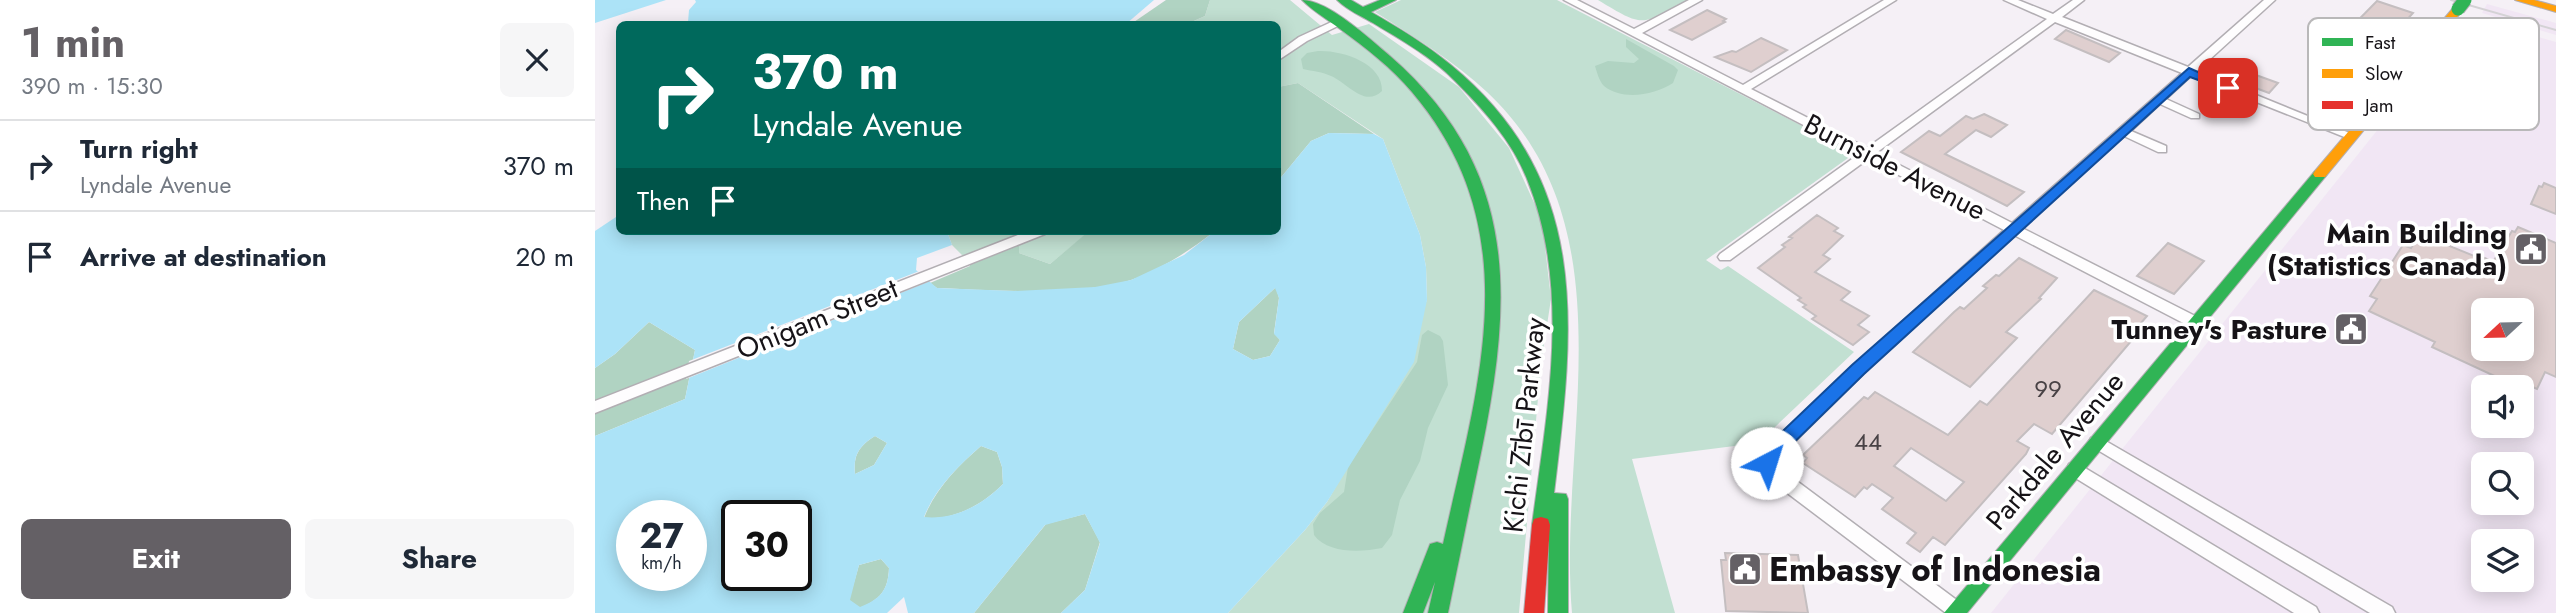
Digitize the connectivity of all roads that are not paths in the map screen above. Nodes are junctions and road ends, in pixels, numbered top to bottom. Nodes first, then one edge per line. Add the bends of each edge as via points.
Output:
1 (1308, 0) edge
2 (1343, 0) edge
3 (1390, 0) edge
4 (1569, 0) edge
5 (1582, 0) edge
6 (1697, 0) edge
7 (1891, 0) edge
8 (2009, 0) edge
9 (2079, 0) edge
10 (2270, 0) edge
11 (2521, 0) edge
12 (2556, 9) edge
13 (1593, 11) junction
14 (1362, 12) junction
15 (2054, 18) junction
16 (1338, 22) junction
17 (1635, 33) junction
18 (1281, 55) edge
19 (2189, 72) junction
20 (1744, 89) junction
21 (2157, 99) junction
22 (2195, 116) dead end
23 (2308, 119) edge
24 (2336, 130) edge
25 (2356, 130) edge
26 (2122, 131) junction
27 (2351, 136) junction
28 (2162, 149) dead end
29 (1868, 153) junction
30 (2013, 229) junction
31 (1029, 235) edge
32 (1725, 257) dead end
33 (2196, 323) junction
34 (1561, 378) junction
35 (1485, 395) junction
36 (595, 407) edge
37 (2097, 442) junction
38 (2075, 469) junction
39 (1955, 612) edge
40 (1413, 613) edge
41 (1438, 613) edge
42 (1534, 613) edge
43 (1557, 613) edge
44 (2310, 613) edge
45 (2386, 613) edge

1 - 16 main road, Kichi Zībī Parkway
2 - 14 main road, Kichi Zībī Parkway
3 - 14 main road
4 - 13 street, Burnside Avenue
5 - 13 street, Burnside Avenue
6 - 17 street
7 - 20 street
8 - 15 street
9 - 15 street
10 - 19 street
11 - 12 main road
13 - 17 street, Burnside Avenue
14 - 16 main road
14 - 34 main road, Kichi Zībī Parkway via 1469,86 1498,117 1533,170 1558,248 1563,296
15 - 19 street
15 - 29 street
16 - 18 street
16 - 35 main road, Kichi Zībī Parkway via 1418,90 1442,121 1471,175 1495,273 1496,310
17 - 20 street, Burnside Avenue
19 - 21 street
19 - 23 street
20 - 29 street, Burnside Avenue
21 - 22 street
21 - 26 street
24 - 27 street
25 - 27 main road, Parkdale Avenue
26 - 28 street
26 - 30 street
27 - 33 main road, Parkdale Avenue
29 - 30 street, Burnside Avenue
29 - 32 street
30 - 33 street, Burnside Avenue
30 - 39 street via 1773,452 1767,463 1776,475
31 - 36 street, Onigam Street
33 - 37 main road, Parkdale Avenue
34 - 42 main road, Kichi Zībī Parkway via 1539,537
34 - 43 main road
35 - 40 main road
35 - 41 main road, Kichi Zībī Parkway
37 - 38 main road, Parkdale Avenue
37 - 45 street
38 - 39 main road, Parkdale Avenue
38 - 44 street

